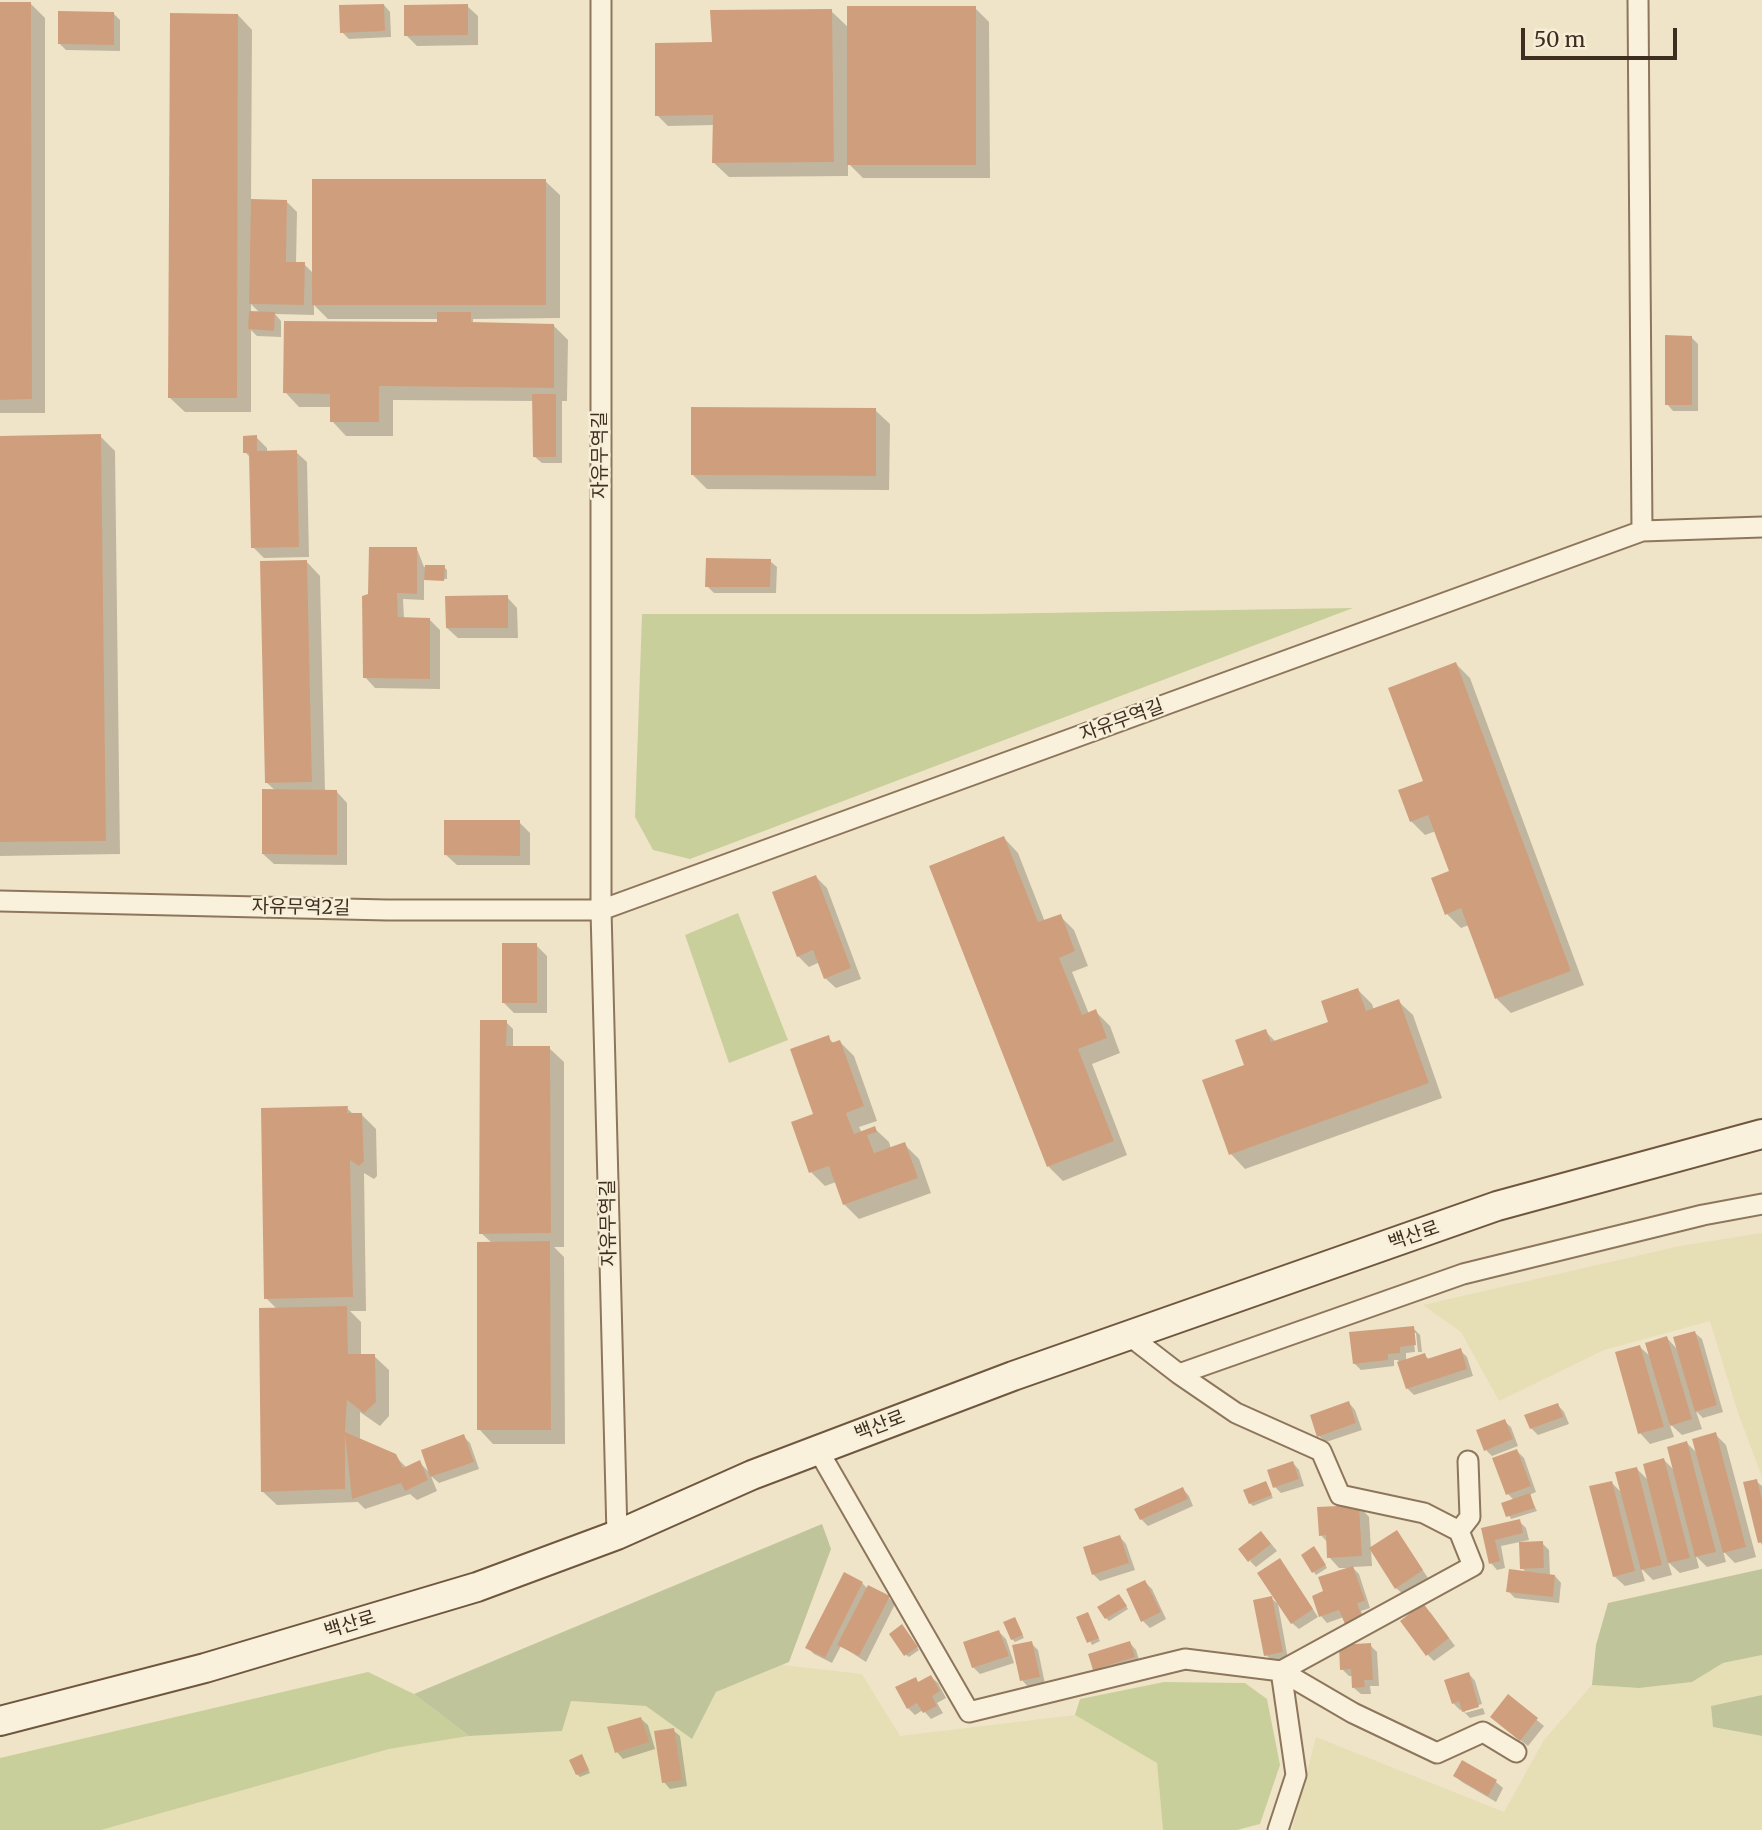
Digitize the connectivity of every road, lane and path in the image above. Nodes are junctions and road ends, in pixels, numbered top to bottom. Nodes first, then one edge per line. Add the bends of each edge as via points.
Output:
1 (601, 0) edge
2 (1638, 0) edge
3 (1762, 527) edge
4 (1642, 531) junction
5 (0, 901) edge
6 (601, 910) junction
7 (1762, 1134) edge
8 (1762, 1204) edge
9 (1131, 1337) junction
10 (1179, 1374) junction
11 (818, 1450) junction
12 (1468, 1461) dead end
13 (1460, 1531) junction
14 (617, 1535) junction
15 (1281, 1671) junction
16 (0, 1721) edge
17 (1516, 1752) dead end
18 (1278, 1830) edge

1 - 6 street, 자유무역길
2 - 4 street
3 - 4 street, 자유무역길
4 - 6 street, 자유무역길
5 - 6 street, 자유무역2길
6 - 14 street, 자유무역길
7 - 9 main road, 백산로 via 1497,1206
8 - 10 street via 1703,1214 1463,1274
9 - 10 street
9 - 11 main road, 백산로
10 - 13 street via 1236,1413 1321,1451 1340,1495 1424,1513
11 - 14 main road, 백산로
11 - 15 street via 969,1712 1185,1659
12 - 13 street via 1471,1517
13 - 15 street via 1473,1566
14 - 16 main road, 백산로 via 464,1591 205,1668
15 - 17 street via 1353,1713 1437,1753 1483,1732
15 - 18 street via 1296,1775

